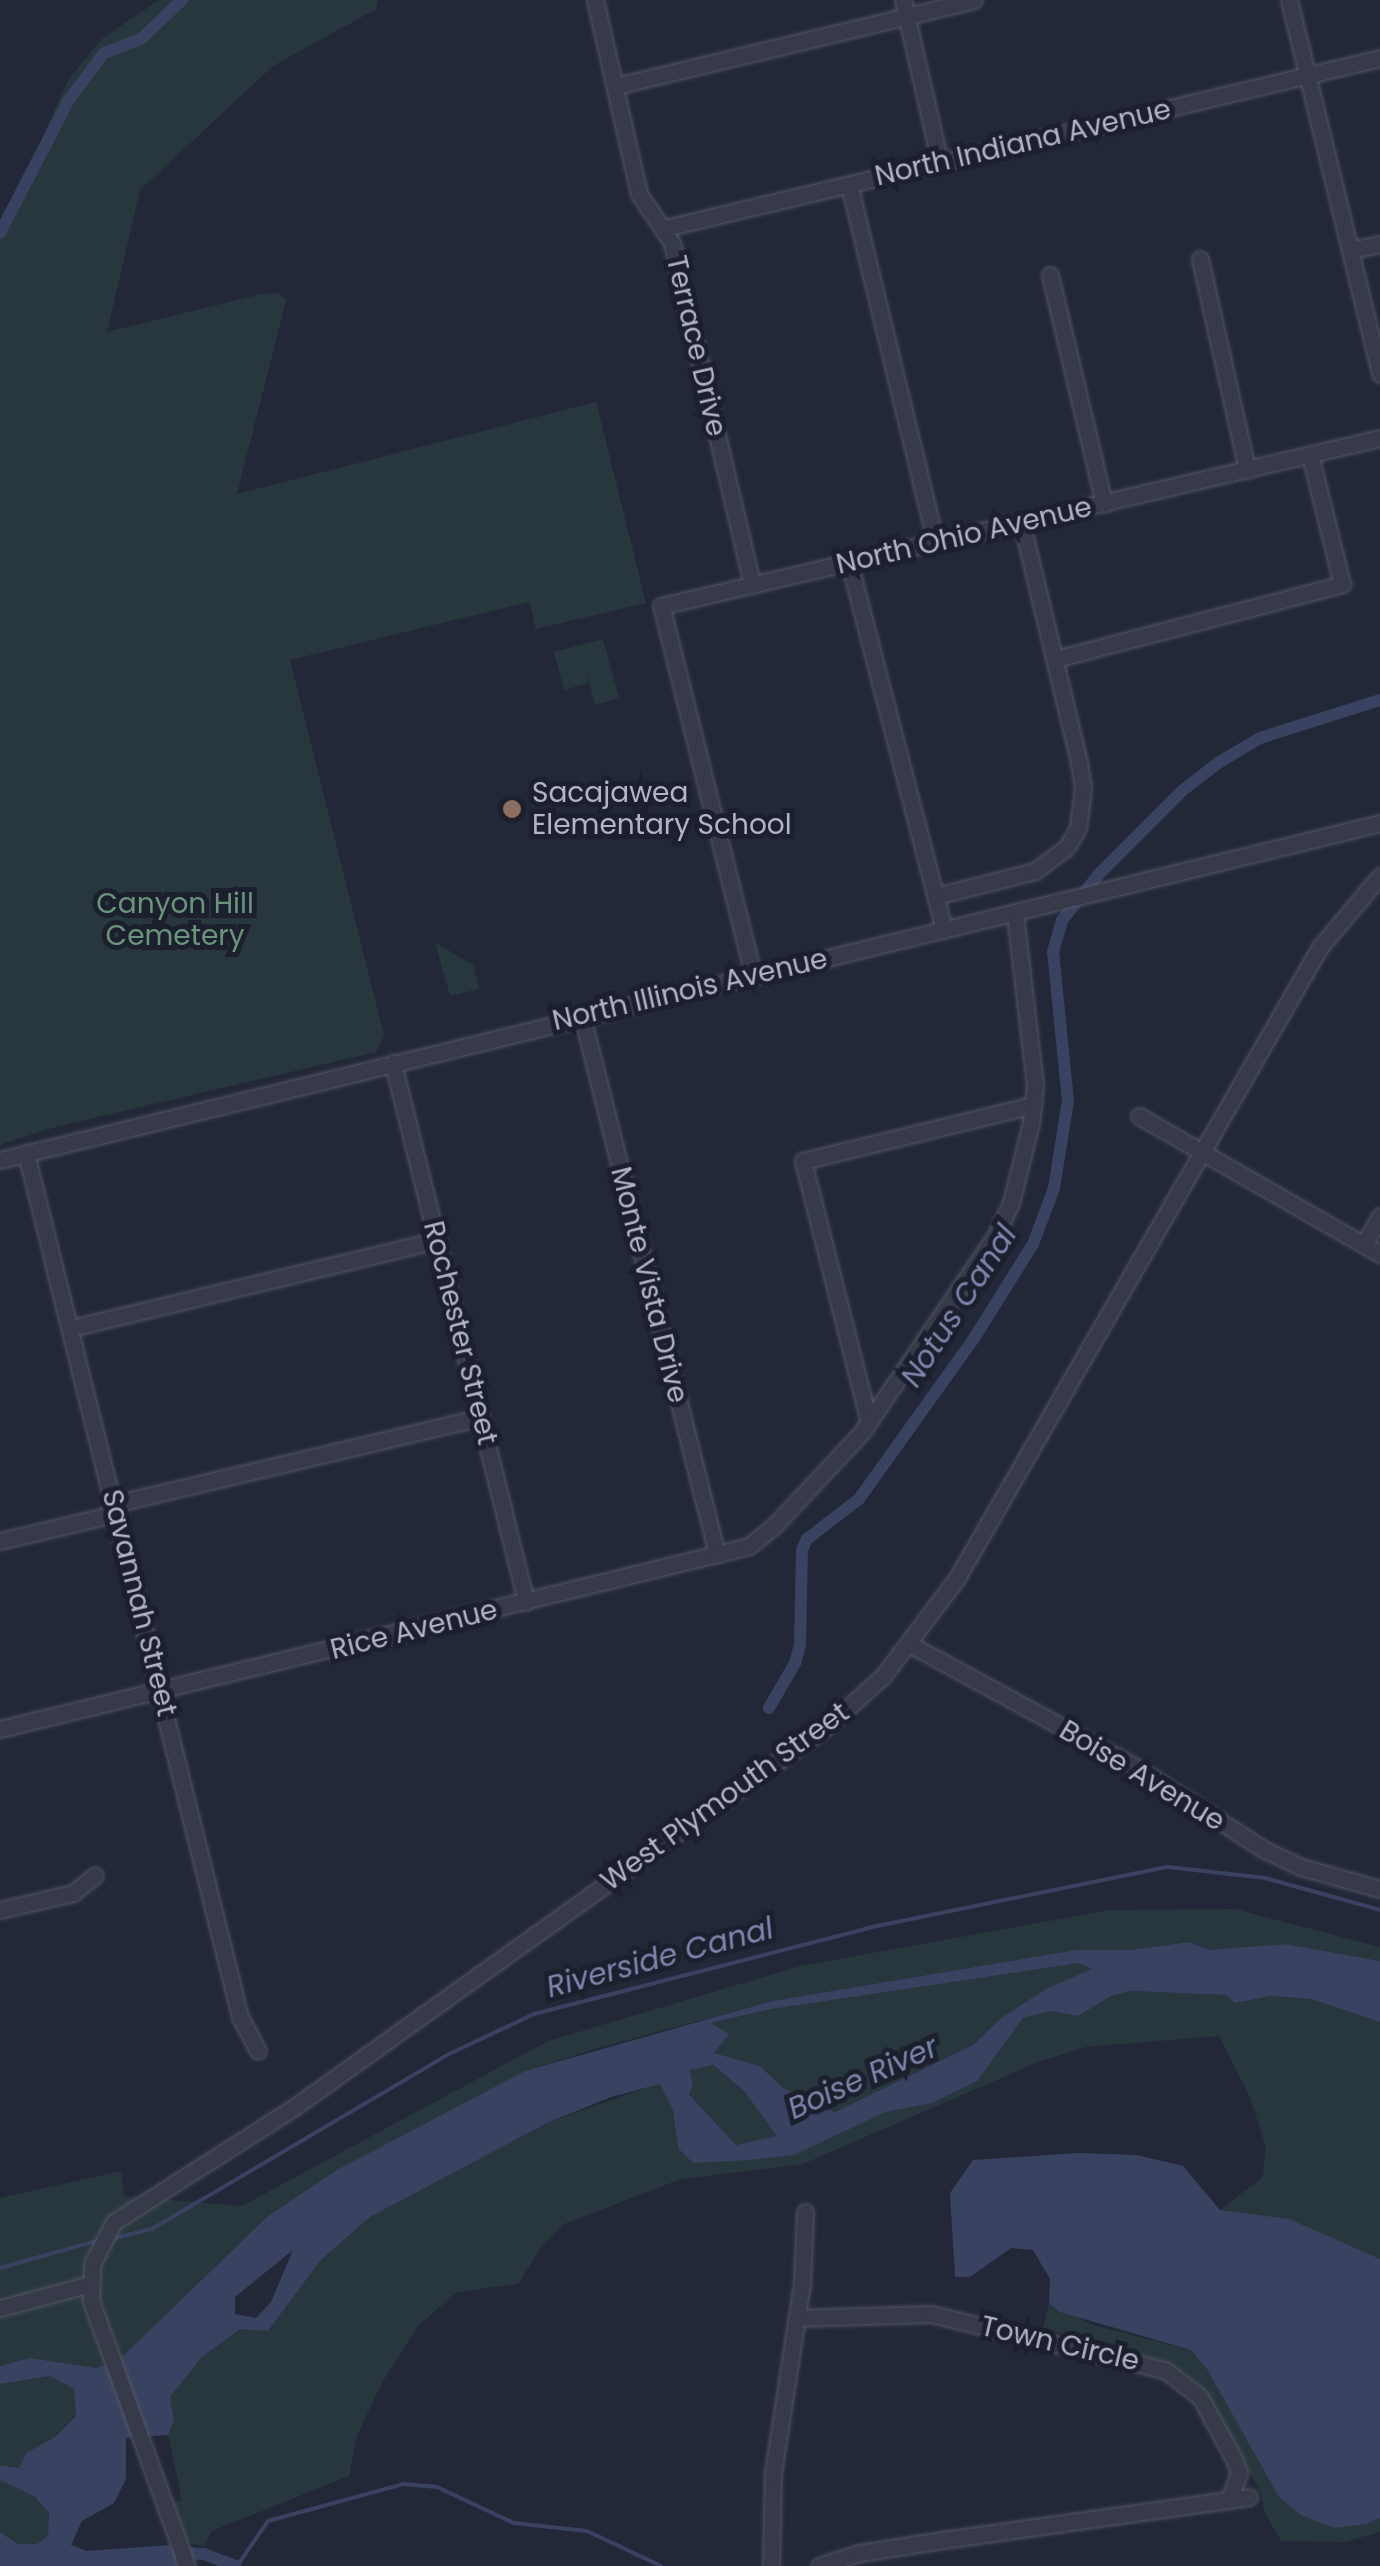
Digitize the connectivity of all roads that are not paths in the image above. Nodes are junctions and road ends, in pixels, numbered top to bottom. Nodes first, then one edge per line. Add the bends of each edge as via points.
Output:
1 (595, 0) edge
2 (974, 0) edge
3 (1289, 0) edge
4 (905, 8) edge
5 (1380, 58) edge
6 (1307, 76) junction
7 (616, 86) junction
8 (940, 163) junction
9 (849, 184) junction
10 (666, 228) junction
11 (1380, 244) edge
12 (1350, 250) junction
13 (1200, 259) dead end
14 (1050, 275) dead end
15 (1380, 374) edge
16 (1380, 438) edge
17 (1310, 454) junction
18 (1248, 470) junction
19 (1104, 504) junction
20 (1022, 524) junction
21 (936, 543) junction
22 (849, 562) junction
23 (752, 585) junction
24 (1055, 660) junction
25 (1380, 823) edge
26 (1380, 876) edge
27 (936, 896) junction
28 (1015, 914) junction
29 (944, 930) junction
30 (753, 974) junction
31 (582, 1016) junction
32 (393, 1063) junction
33 (1033, 1105) junction
34 (1139, 1116) dead end
35 (1201, 1152) junction
36 (26, 1153) junction
37 (0, 1160) edge
38 (1380, 1216) edge
39 (437, 1240) junction
40 (1364, 1244) junction
41 (1380, 1254) edge
42 (71, 1328) junction
43 (480, 1417) junction
44 (869, 1422) junction
45 (114, 1504) junction
46 (0, 1541) edge
47 (717, 1554) junction
48 (526, 1602) junction
49 (911, 1645) junction
50 (160, 1690) junction
51 (0, 1729) edge
52 (95, 1875) dead end
53 (1380, 1889) edge
54 (0, 1910) edge
55 (258, 2051) dead end
56 (805, 2212) dead end
57 (90, 2284) junction
58 (0, 2308) edge
59 (797, 2318) junction
60 (1249, 2498) dead end
61 (1229, 2500) junction
62 (187, 2565) edge
63 (771, 2566) edge
64 (819, 2566) edge

1 - 7 street, Terrace Drive
2 - 4 street
3 - 6 street
4 - 7 street
4 - 8 street
5 - 6 street, North Indiana Avenue
6 - 8 street, North Indiana Avenue
6 - 12 street
7 - 10 street, Terrace Drive via 639,194
8 - 9 street, North Indiana Avenue
9 - 10 street, North Indiana Avenue
9 - 21 street
10 - 23 street, Terrace Drive
11 - 12 street
12 - 15 street
13 - 18 street
14 - 19 street
16 - 17 street, North Ohio Avenue
17 - 18 street, North Ohio Avenue
17 - 24 street via 1342,584
18 - 19 street, North Ohio Avenue
19 - 20 street, North Ohio Avenue
20 - 21 street, North Ohio Avenue
20 - 24 street
21 - 22 street, North Ohio Avenue
22 - 23 street, North Ohio Avenue
22 - 27 street
23 - 30 street, North Ohio Avenue via 661,606
24 - 27 street via 1083,788 1078,828 1067,848 1035,872
25 - 28 street, North Illinois Avenue
26 - 35 street, West Plymouth Street via 1320,947
27 - 29 street
28 - 29 street, North Illinois Avenue
28 - 33 street, Rice Avenue via 1032,1041
29 - 30 street, North Illinois Avenue
30 - 31 street, North Illinois Avenue
31 - 32 street, North Illinois Avenue
31 - 47 street, Monte Vista Drive
32 - 36 street, North Illinois Avenue
32 - 39 street, Rochester Street
33 - 44 street, Rice Avenue via 1012,1203 996,1235
33 - 44 street via 804,1162
34 - 35 street
35 - 40 street
35 - 49 street, West Plymouth Street via 966,1564
36 - 37 street, North Illinois Avenue
36 - 42 street, Savannah Street
38 - 40 street
39 - 42 street
39 - 43 street, Rochester Street
40 - 41 street
42 - 45 street, Savannah Street
43 - 45 street
43 - 48 street, Rochester Street
44 - 47 street, Rice Avenue via 749,1546
45 - 46 street via 106,1516
45 - 50 street, Savannah Street
47 - 48 street, Rice Avenue
48 - 50 street, Rice Avenue
49 - 53 street, Boise Avenue via 1139,1769 1263,1848 1301,1867
49 - 57 street, West Plymouth Street via 826,1727 293,2108 124,2211 103,2239
50 - 51 street, Rice Avenue
50 - 55 street, Savannah Street via 240,2017
52 - 54 street via 72,1893
56 - 59 street
57 - 58 street
57 - 62 street, West Plymouth Street via 95,2319
59 - 61 street, Town Circle via 930,2314 1164,2370 1200,2397 1234,2459 1239,2472
59 - 63 street via 773,2473
60 - 61 street
61 - 64 street via 943,2540

